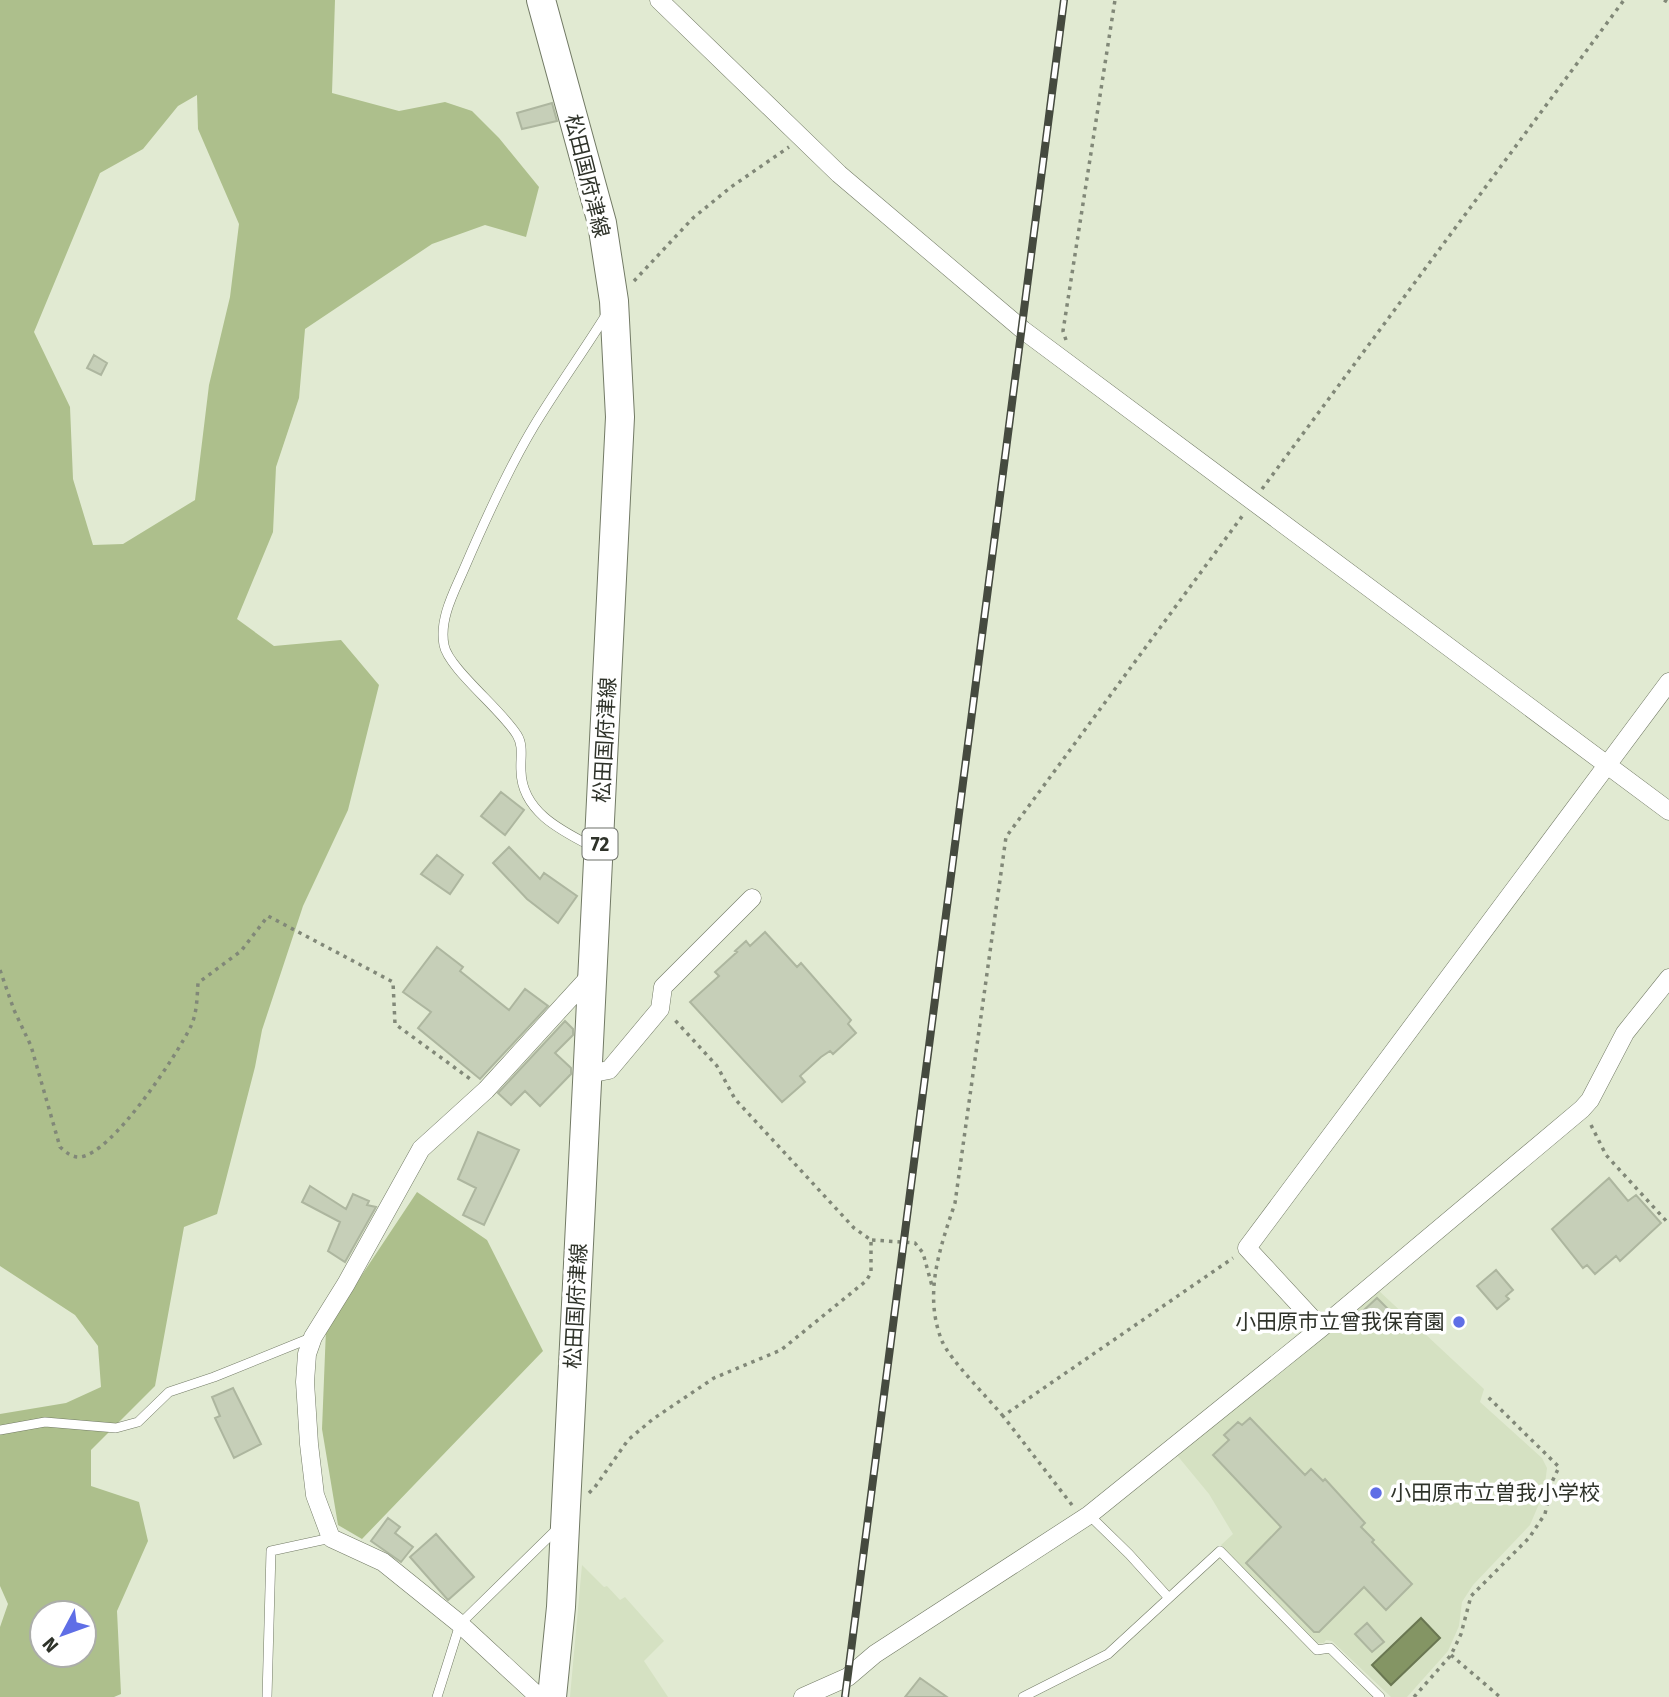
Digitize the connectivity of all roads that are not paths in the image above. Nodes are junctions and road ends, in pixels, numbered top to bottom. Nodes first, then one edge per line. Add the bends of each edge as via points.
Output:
1 (541, 0) edge
2 (659, 0) edge
3 (614, 301) junction
4 (1669, 682) edge
5 (1608, 765) junction
6 (1669, 811) edge
7 (600, 851) junction
8 (752, 898) dead end
9 (592, 974) junction
10 (1669, 978) edge
11 (589, 1074) junction
12 (1321, 1328) junction
13 (313, 1337) junction
14 (0, 1430) edge
15 (566, 1514) junction
16 (1085, 1516) junction
17 (331, 1538) junction
18 (1168, 1597) junction
19 (460, 1624) junction
20 (267, 1697) edge
21 (436, 1697) edge
22 (539, 1697) edge
23 (552, 1697) edge
24 (803, 1697) edge
25 (1023, 1697) edge
26 (1380, 1697) edge

1 - 3 main road, 松田国府津線 / 72 via 601,223
2 - 5 street via 839,174 1023,330
3 - 7 main road, 松田国府津線 / 72 via 620,417
3 - 7 lane via 534,426 488,512 447,610 444,646 519,737 525,794 537,810 557,828
4 - 5 street
5 - 6 street
5 - 12 street via 1247,1248
7 - 9 main road, 松田国府津線 / 72
8 - 11 street via 663,987 660,1009 608,1070
9 - 11 main road, 松田国府津線 / 72
9 - 13 street via 486,1090 421,1149
10 - 12 street via 1625,1033 1582,1109
11 - 15 main road, 松田国府津線 / 72
12 - 16 street
13 - 14 lane via 169,1392 138,1422 116,1427 45,1422
13 - 17 street via 305,1382 309,1444 316,1495
15 - 19 lane
15 - 23 main road, 松田国府津線 / 72
16 - 18 lane via 1129,1554
16 - 24 street via 874,1654 848,1677
17 - 19 street via 383,1562
17 - 20 lane via 271,1550
18 - 25 lane via 1108,1654
18 - 26 lane via 1220,1551 1317,1650 1329,1648
19 - 21 lane
19 - 22 street

